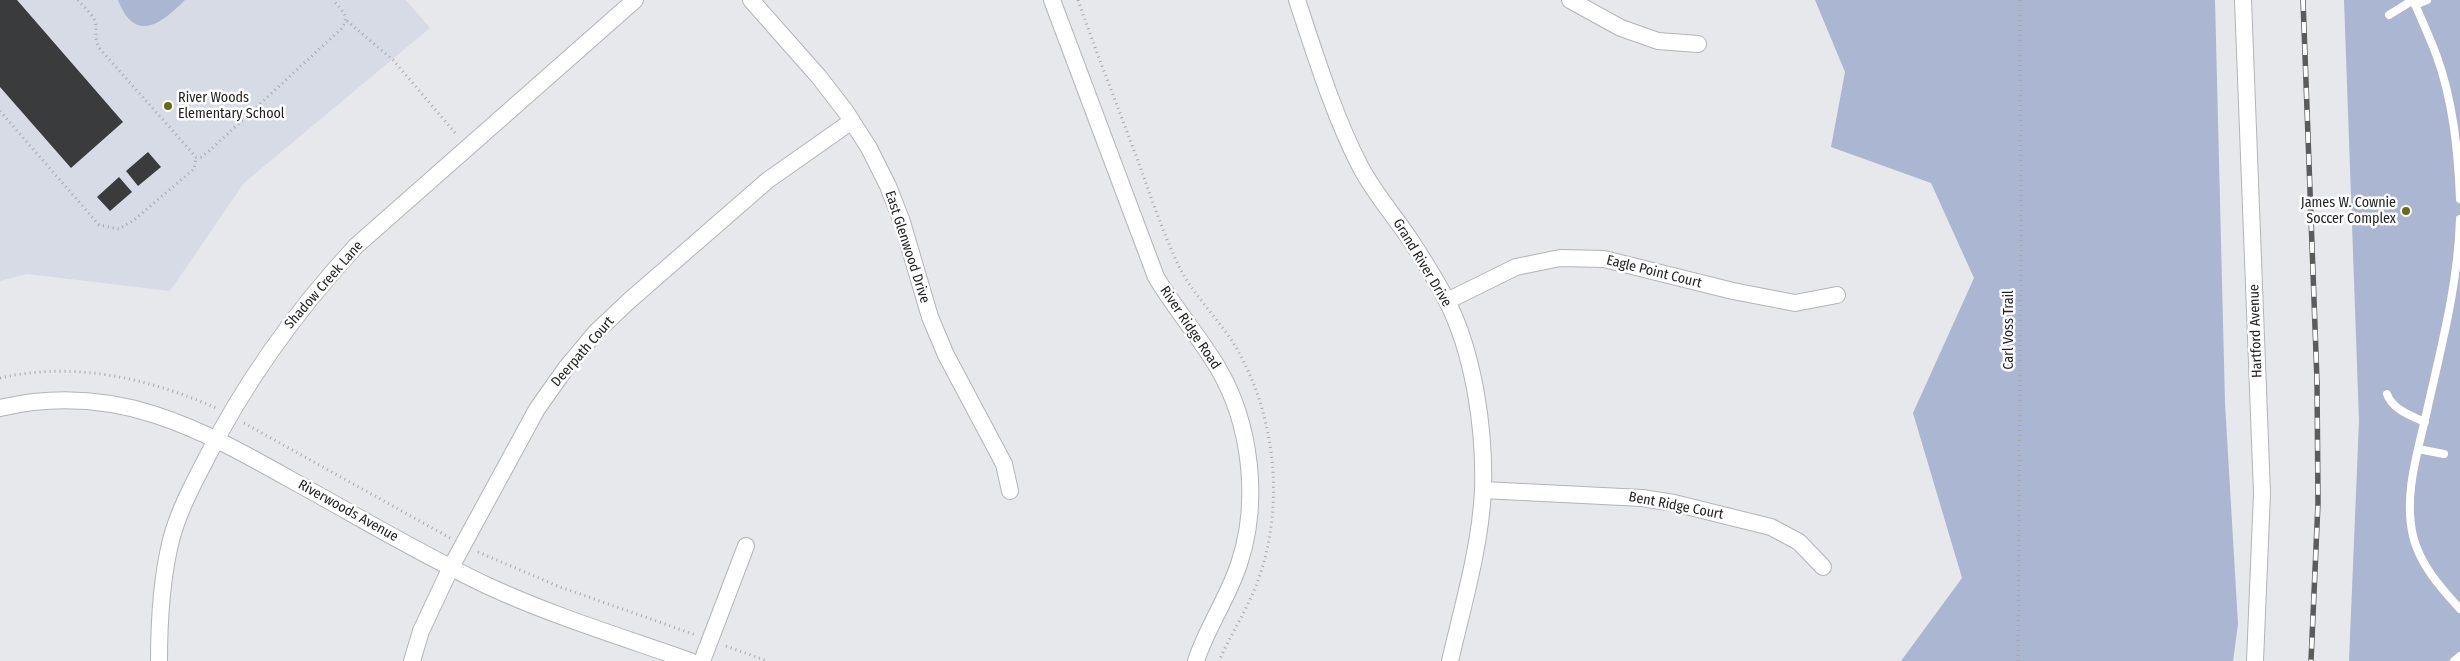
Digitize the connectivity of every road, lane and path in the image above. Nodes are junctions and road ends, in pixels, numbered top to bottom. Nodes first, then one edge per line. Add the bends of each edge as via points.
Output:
1 (78, 0) edge
2 (333, 0) edge
3 (635, 0) edge
4 (752, 0) edge
5 (1052, 0) edge
6 (1297, 0) edge
7 (1570, 0) edge
8 (2020, 0) edge
9 (2243, 0) edge
10 (2427, 0) edge
11 (2414, 2) edge
12 (2389, 15) dead end
13 (347, 21) junction
14 (1698, 44) dead end
15 (0, 111) edge
16 (852, 121) junction
17 (467, 146) junction
18 (196, 157) junction
19 (2460, 199) edge
20 (2460, 219) edge
21 (1837, 295) dead end
22 (1447, 301) junction
23 (0, 378) edge
24 (2387, 394) dead end
25 (0, 408) edge
26 (219, 409) dead end
27 (239, 420) dead end
28 (2425, 422) junction
29 (216, 438) junction
30 (2418, 449) junction
31 (2444, 454) dead end
32 (1483, 490) junction
33 (1010, 491) dead end
34 (452, 539) dead end
35 (746, 546) dead end
36 (475, 551) dead end
37 (450, 567) junction
38 (1823, 567) dead end
39 (2460, 609) edge
40 (700, 636) dead end
41 (719, 643) dead end
42 (2460, 656) edge
43 (159, 661) edge
44 (412, 661) edge
45 (690, 661) edge
46 (702, 661) edge
47 (767, 661) edge
48 (1196, 661) edge
49 (1450, 661) edge
50 (2018, 661) edge
51 (2255, 661) edge
52 (2454, 661) edge

1 - 18 path via 94,19 94,36 100,49
2 - 13 path via 345,13
3 - 17 street, Shadow Creek Lane
4 - 16 street, East Glenwood Drive via 819,77
5 - 48 street, River Ridge Road via 1156,277 1220,370 1243,432 1249,466 1247,530 1229,592
6 - 22 street, Grand River Drive via 1360,166 1415,246
7 - 14 street via 1621,28 1658,41
8 - 50 path, Carl Voss Trail
9 - 51 street, Hartford Avenue via 2262,493
10 - 11 lane
11 - 12 lane
11 - 19 lane via 2437,55 2450,103 2458,153
13 - 17 path via 393,60
13 - 18 path via 208,152
15 - 18 path via 99,225 119,229 134,220 194,168
16 - 33 street, East Glenwood Drive via 888,186 930,317 946,355 1004,464
16 - 37 street, Deerpath Court via 768,180 596,332 537,409
17 - 29 street, Shadow Creek Lane via 356,246 319,286 285,330
20 - 28 lane via 2459,259
21 - 22 street, Eagle Point Court via 1795,303 1604,259 1560,258 1516,267
22 - 32 street, Grand River Drive via 1462,342 1476,397 1482,436
23 - 26 path via 59,371 115,375 176,391
24 - 28 lane via 2389,400 2404,412
25 - 29 street, Riverwoods Avenue via 49,401 87,401 160,415
27 - 34 path
28 - 30 lane
29 - 37 street, Riverwoods Avenue
29 - 43 street, Shadow Creek Lane via 182,506 171,538 160,600
30 - 31 lane
30 - 39 lane via 2409,504 2414,538 2426,567
32 - 38 street, Bent Ridge Court via 1642,498 1674,503 1771,527 1799,542
32 - 49 street, Grand River Drive via 1474,557
35 - 46 street
36 - 40 path via 560,587
37 - 44 street, Deerpath Court via 421,631
37 - 45 street, Riverwoods Avenue via 545,610
41 - 47 path
42 - 52 lane

